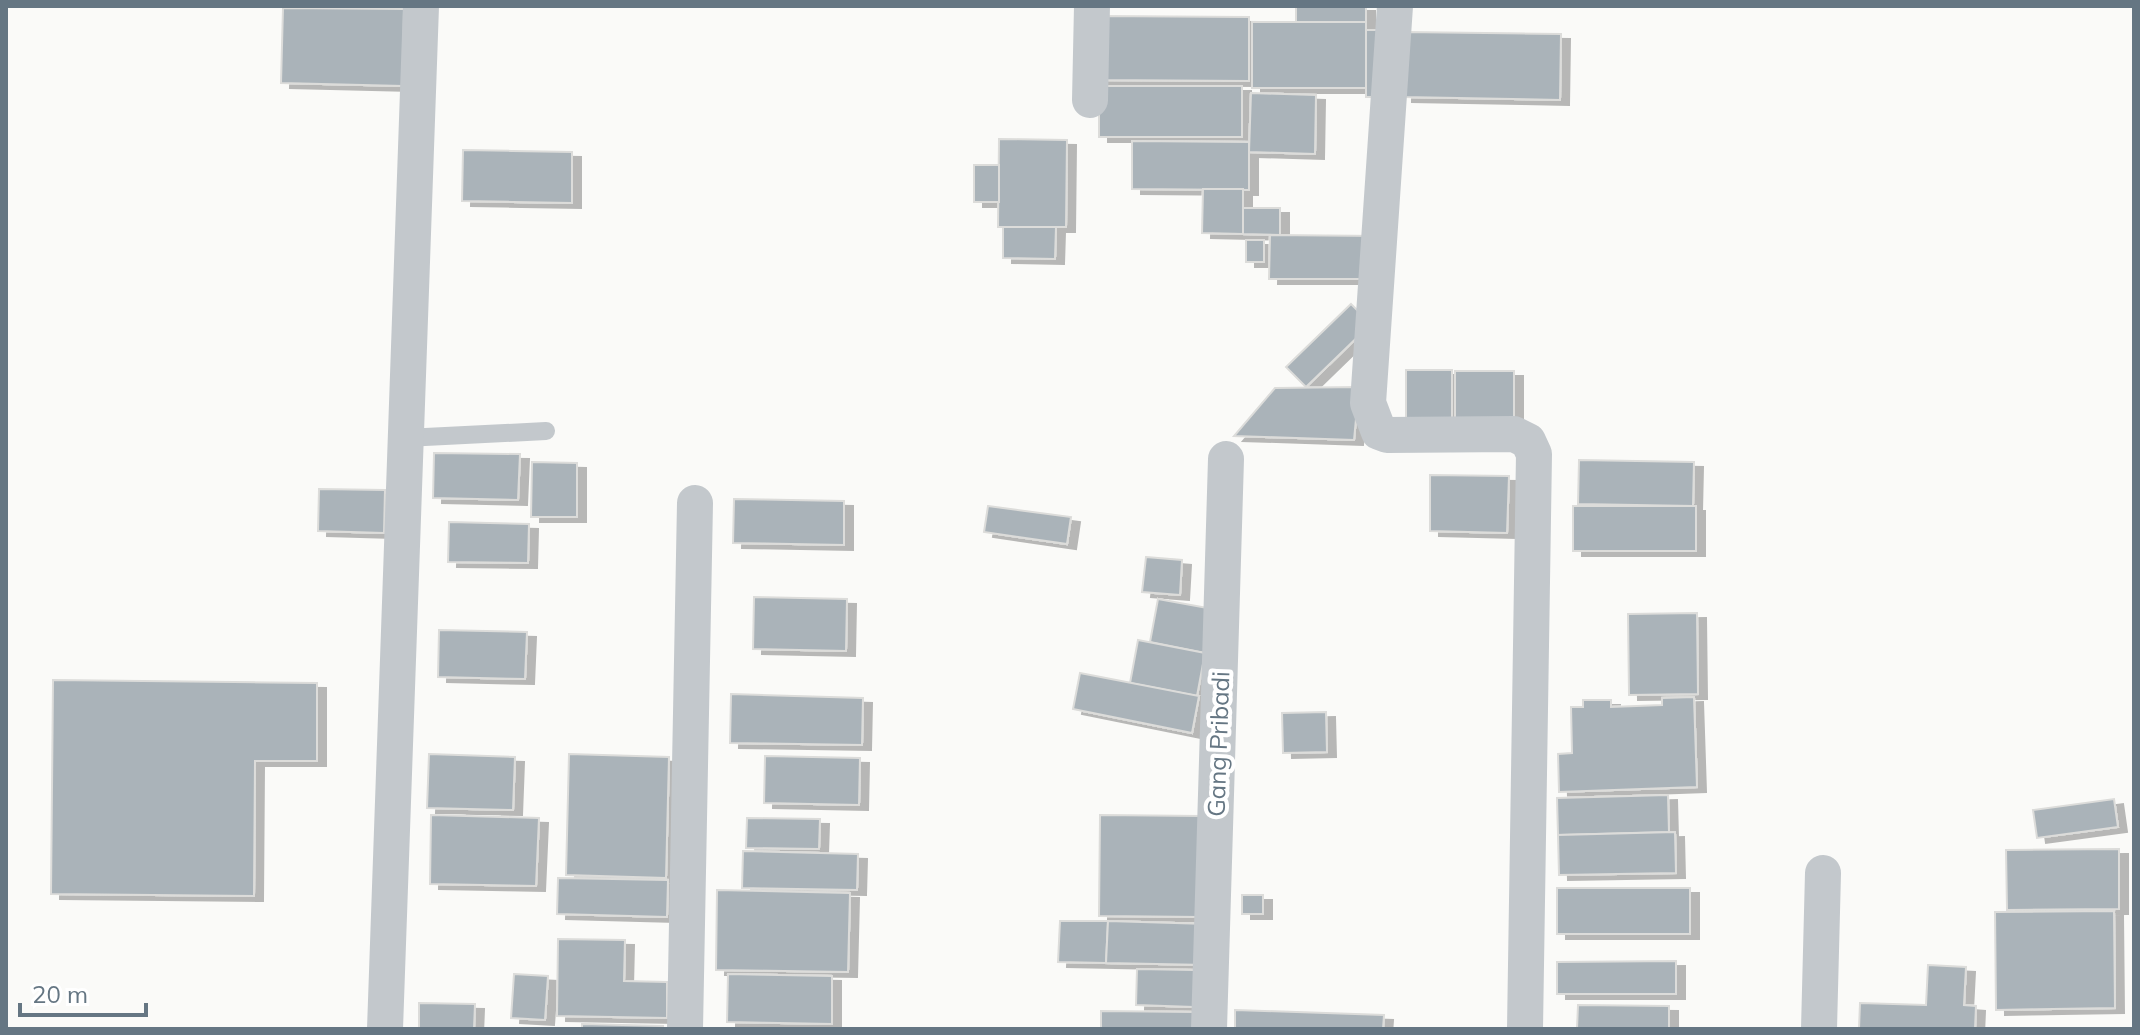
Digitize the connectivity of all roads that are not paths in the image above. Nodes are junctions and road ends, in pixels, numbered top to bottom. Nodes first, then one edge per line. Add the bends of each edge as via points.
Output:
1 (421, 6) edge
2 (1092, 6) edge
3 (1395, 6) edge
4 (1090, 100) dead end
5 (546, 431) dead end
6 (405, 438) junction
7 (1226, 459) dead end
8 (695, 503) dead end
9 (1823, 873) dead end
10 (385, 1029) edge
11 (685, 1029) edge
12 (1209, 1029) edge
13 (1525, 1029) edge
14 (1819, 1029) edge

1 - 6 street
2 - 4 street
3 - 13 street via 1368,403 1379,432 1387,435 1514,434 1528,441 1534,454
5 - 6 lane
6 - 10 street
7 - 12 street, Gang Pribadi
8 - 11 street
9 - 14 street

